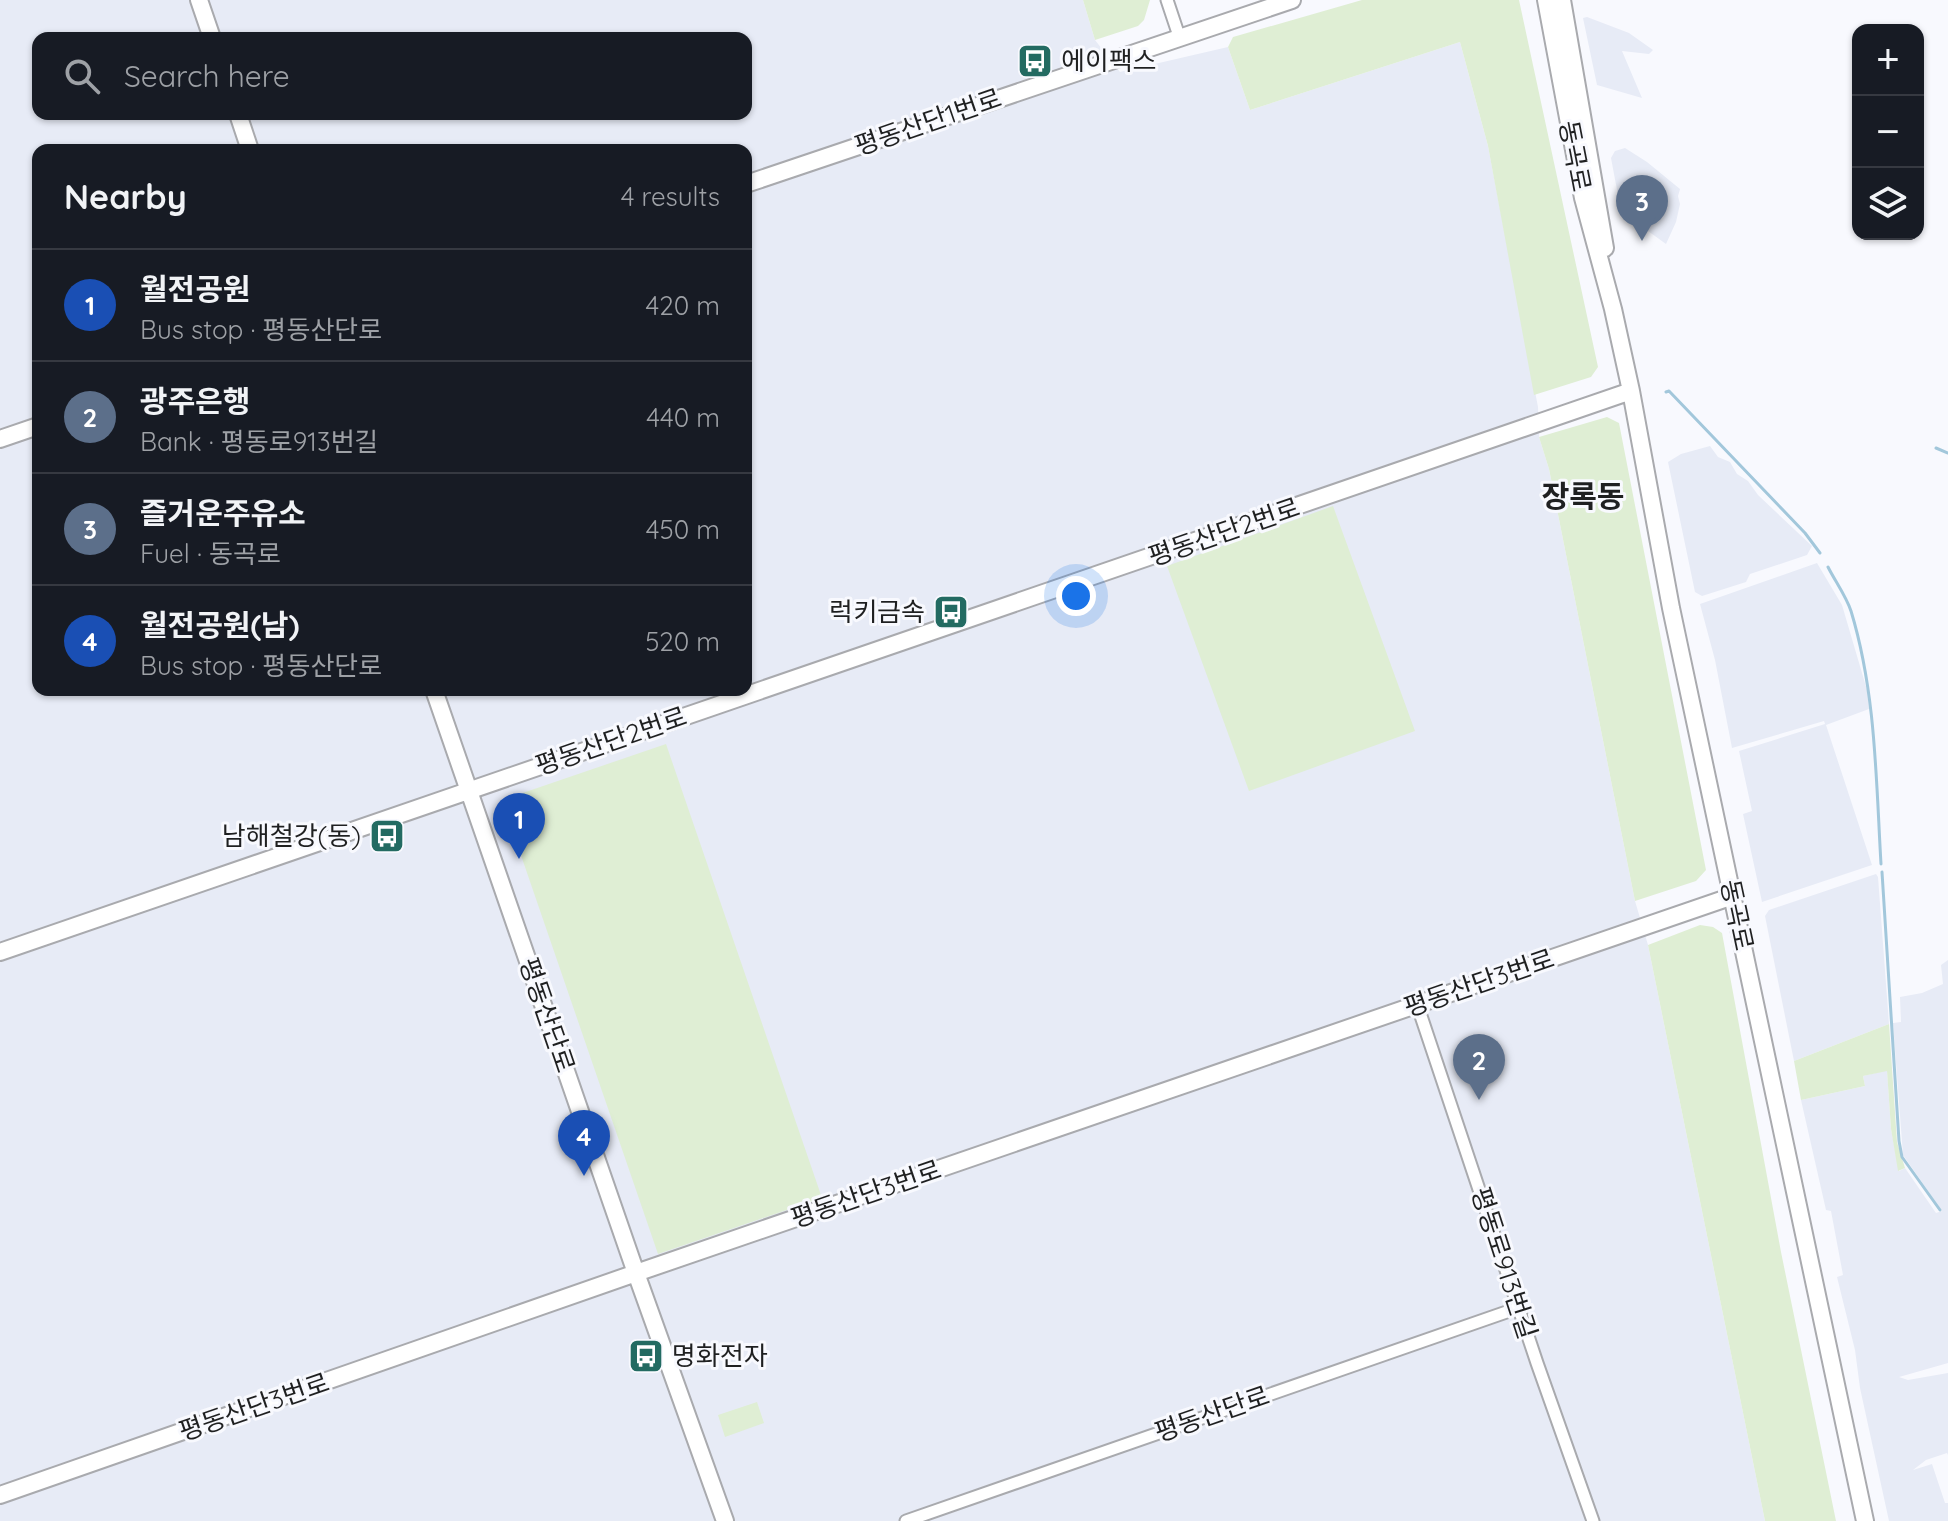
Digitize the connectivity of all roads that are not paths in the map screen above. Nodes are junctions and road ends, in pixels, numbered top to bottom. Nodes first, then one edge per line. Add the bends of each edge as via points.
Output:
1 (199, 0) edge
2 (1167, 0) edge
3 (1292, 0) edge
4 (1546, 0) edge
5 (1562, 0) edge
6 (210, 32) edge
7 (1179, 36) junction
8 (240, 120) edge
9 (248, 144) edge
10 (752, 182) edge
11 (1613, 309) junction
12 (1631, 391) junction
13 (32, 428) edge
14 (0, 439) edge
15 (752, 693) edge
16 (436, 696) edge
17 (742, 696) edge
18 (468, 790) junction
19 (1733, 896) junction
20 (0, 952) edge
21 (1417, 1004) junction
22 (636, 1273) junction
23 (1518, 1308) junction
24 (0, 1495) edge
25 (725, 1521) edge
26 (906, 1521) edge
27 (1593, 1521) edge
28 (1865, 1521) edge

1 - 6 street
2 - 7 street
3 - 7 street, 평동산단1번로
4 - 11 street, 동곡로 via 1583,198
5 - 11 street, 동곡로
7 - 10 street, 평동산단1번로
8 - 9 street
11 - 12 street, 동곡로
12 - 15 street, 평동산단2번로
12 - 19 street, 동곡로
13 - 14 street
16 - 18 street, 평동산단로
17 - 18 street, 평동산단2번로
18 - 20 street, 평동산단2번로
18 - 22 street, 평동산단로
19 - 21 street, 평동산단3번로
19 - 28 street, 동곡로
21 - 22 street, 평동산단3번로
21 - 23 street, 평동로913번길
22 - 24 street, 평동산단3번로
22 - 25 street, 평동산단로
23 - 26 street, 평동산단로
23 - 27 street, 평동로913번길

